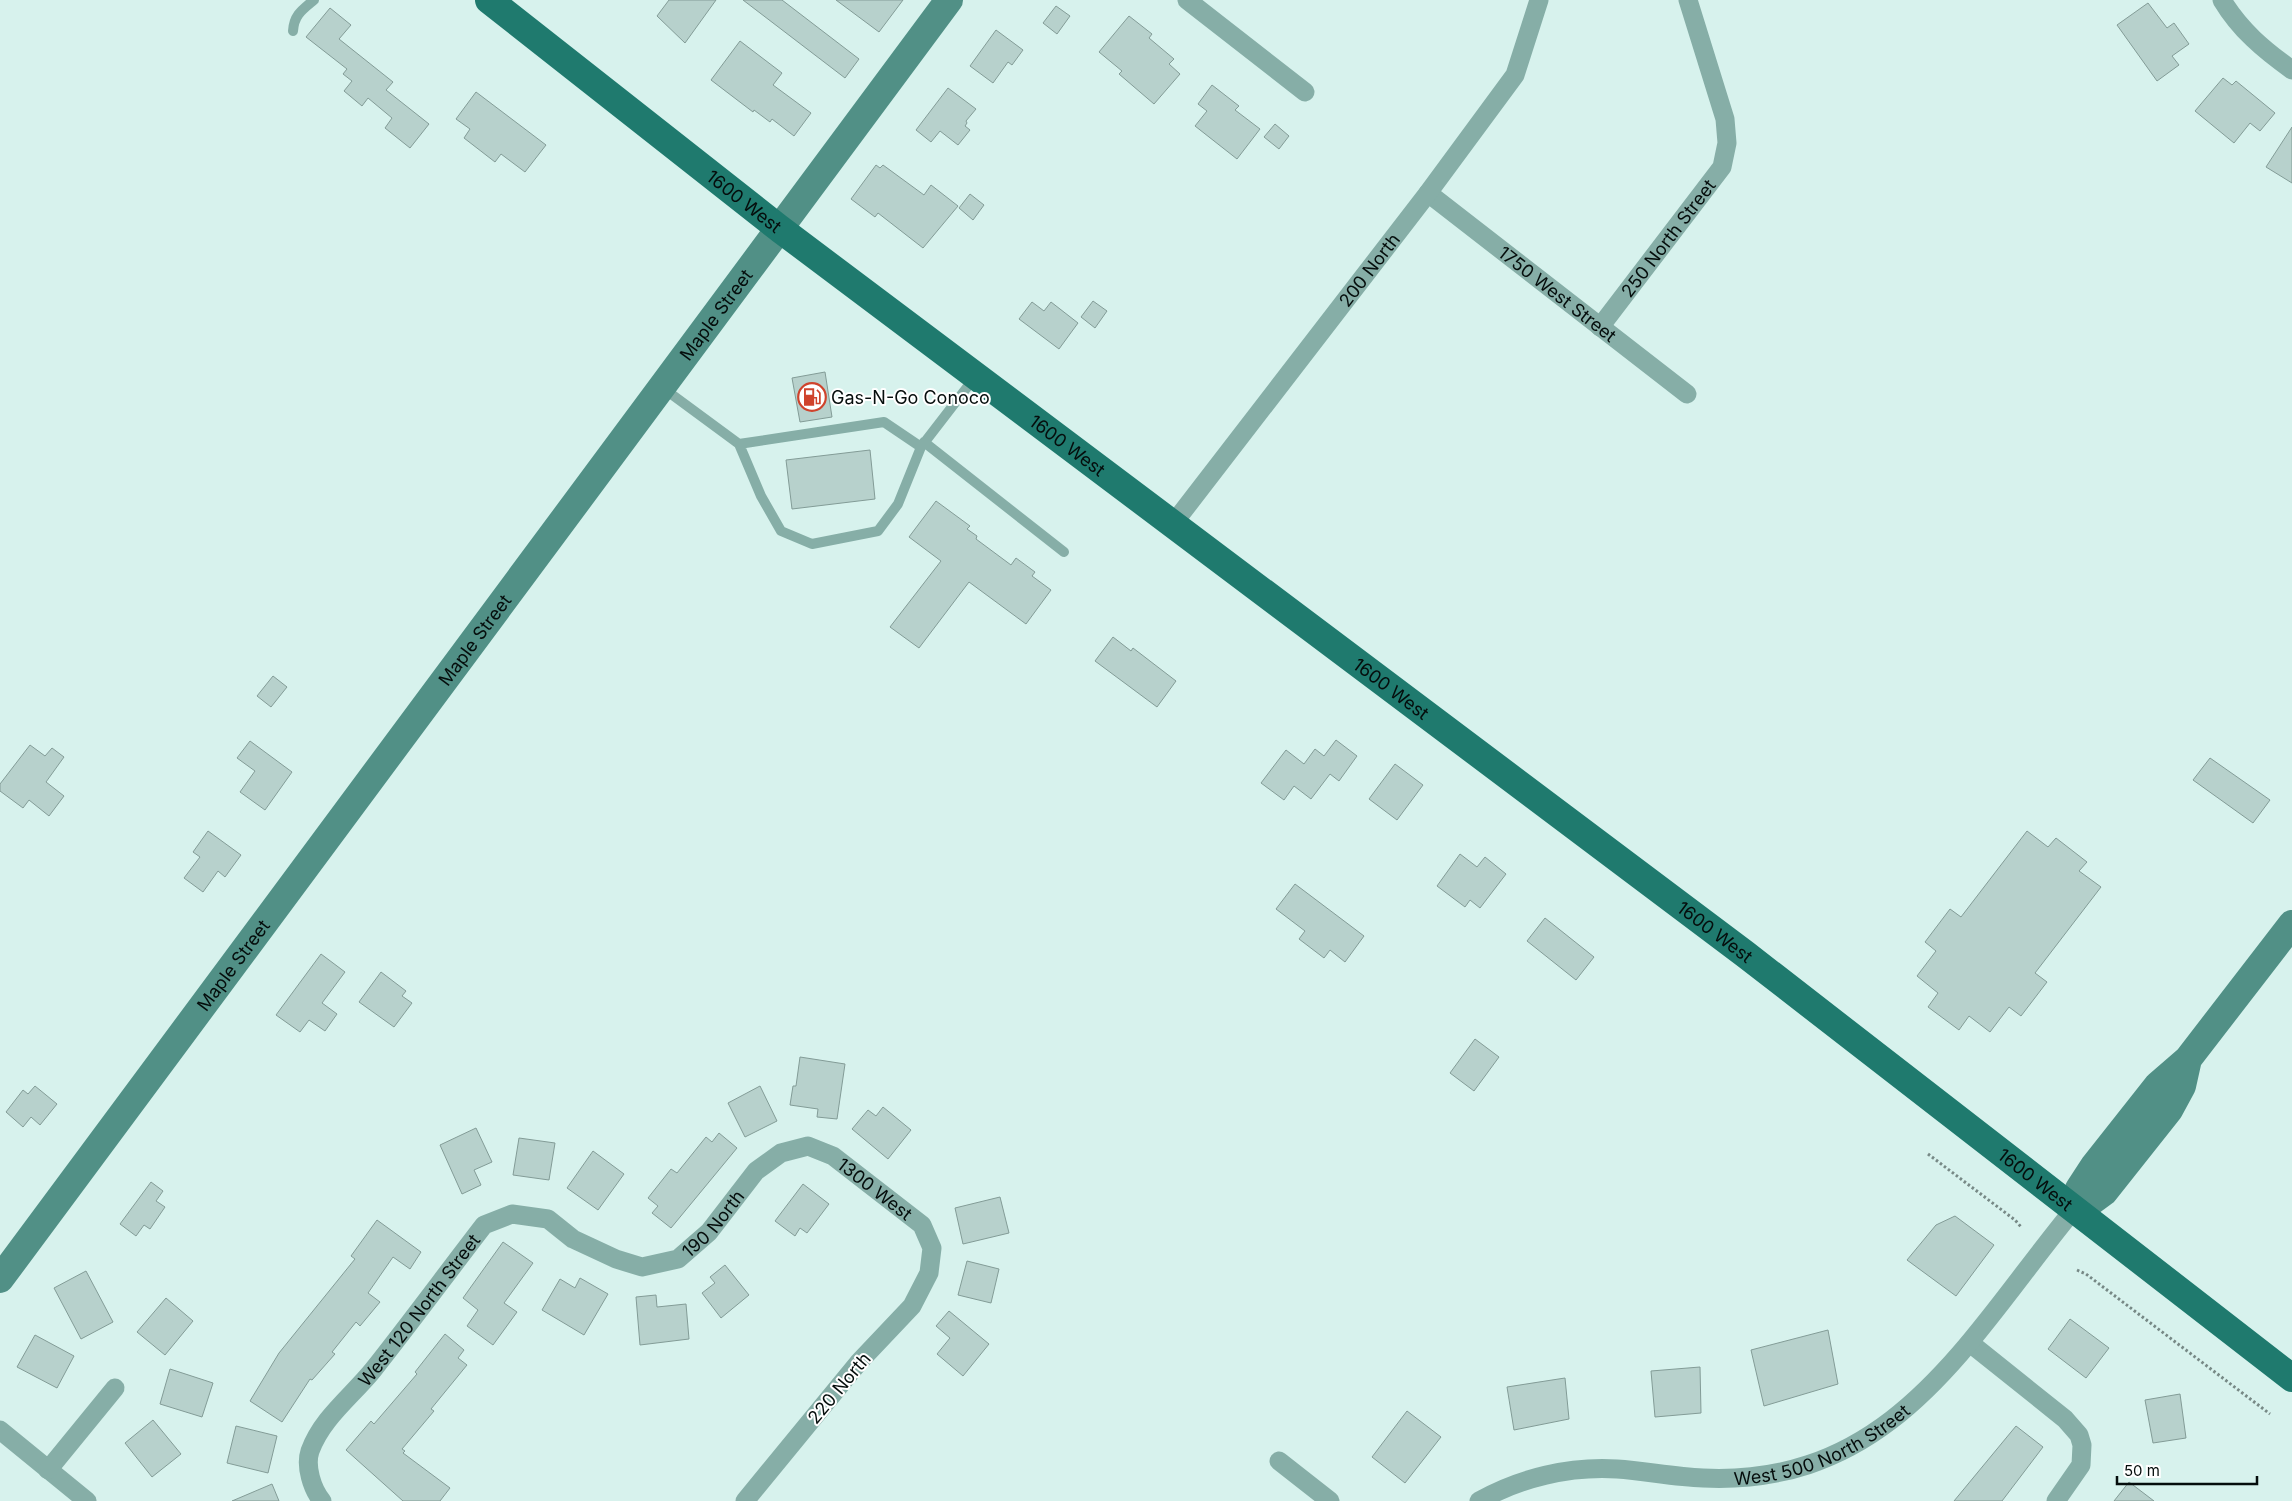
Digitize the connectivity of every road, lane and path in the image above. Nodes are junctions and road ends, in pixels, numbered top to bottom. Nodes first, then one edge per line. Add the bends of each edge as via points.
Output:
1 (314, 0) edge
2 (489, 0) edge
3 (948, 0) edge
4 (1187, 0) edge
5 (1538, 0) edge
6 (1688, 0) edge
7 (2222, 0) edge
8 (293, 31) dead end
9 (2292, 70) edge
10 (1305, 92) dead end
11 (1428, 193) junction
12 (780, 230) junction
13 (1600, 327) junction
14 (976, 376) junction
15 (662, 388) junction
16 (1687, 394) dead end
17 (739, 444) junction
18 (923, 445) junction
19 (1173, 524) junction
20 (1064, 552) dead end
21 (2292, 924) edge
22 (782, 1153) joint
23 (1928, 1154) dead end
24 (2075, 1208) junction
25 (2022, 1228) dead end
26 (574, 1239) joint
27 (2077, 1270) dead end
28 (929, 1273) joint
29 (0, 1279) edge
30 (1970, 1343) junction
31 (2292, 1378) edge
32 (115, 1388) dead end
33 (2270, 1414) dead end
34 (0, 1430) edge
35 (1279, 1461) dead end
36 (48, 1470) junction
37 (87, 1501) edge
38 (322, 1501) edge
39 (745, 1501) edge
40 (1330, 1501) edge
41 (1479, 1501) edge
42 (2056, 1501) edge

1 - 8 lane via 298,12
2 - 12 main road, 1600 West
3 - 12 main road, Maple Street
4 - 10 street
5 - 11 street, 200 North via 1515,74
6 - 13 street, 250 North Street via 1724,119 1726,143 1722,167
7 - 9 street via 2232,18 2250,38
11 - 13 street, 1750 West Street
11 - 19 street, 200 North
12 - 14 main road, 1600 West
12 - 15 main road, Maple Street
13 - 16 street, 1750 West Street
14 - 18 lane
14 - 19 main road, 1600 West
15 - 17 lane
15 - 29 main road, Maple Street
17 - 18 lane via 884,422
17 - 18 lane via 761,496 781,530 812,544 878,531 898,504
18 - 20 lane
19 - 24 main road, 1600 West via 1745,954
21 - 24 main road via 2188,1059 2182,1086 2169,1110 2104,1192 2085,1206
22 - 26 street, 190 North via 756,1171 709,1232 678,1259 642,1267 616,1259
22 - 28 street, 1300 West via 808,1146 833,1156 922,1224 932,1248
23 - 25 path
24 - 30 street, West 500 North Street
24 - 31 main road, 1600 West
26 - 38 street, West 120 North Street via 548,1219 512,1214 484,1225 371,1372 316,1437 309,1454 310,1476
27 - 33 path
28 - 39 street, 220 North via 912,1306 859,1362
30 - 41 street, West 500 North Street via 1932,1386 1894,1420 1848,1448 1804,1466 1761,1476 1732,1478 1615,1469 1567,1471 1525,1481
30 - 42 street via 2073,1426 2079,1435 2083,1455 2076,1474
32 - 36 street
34 - 36 street
35 - 40 street
36 - 37 street

